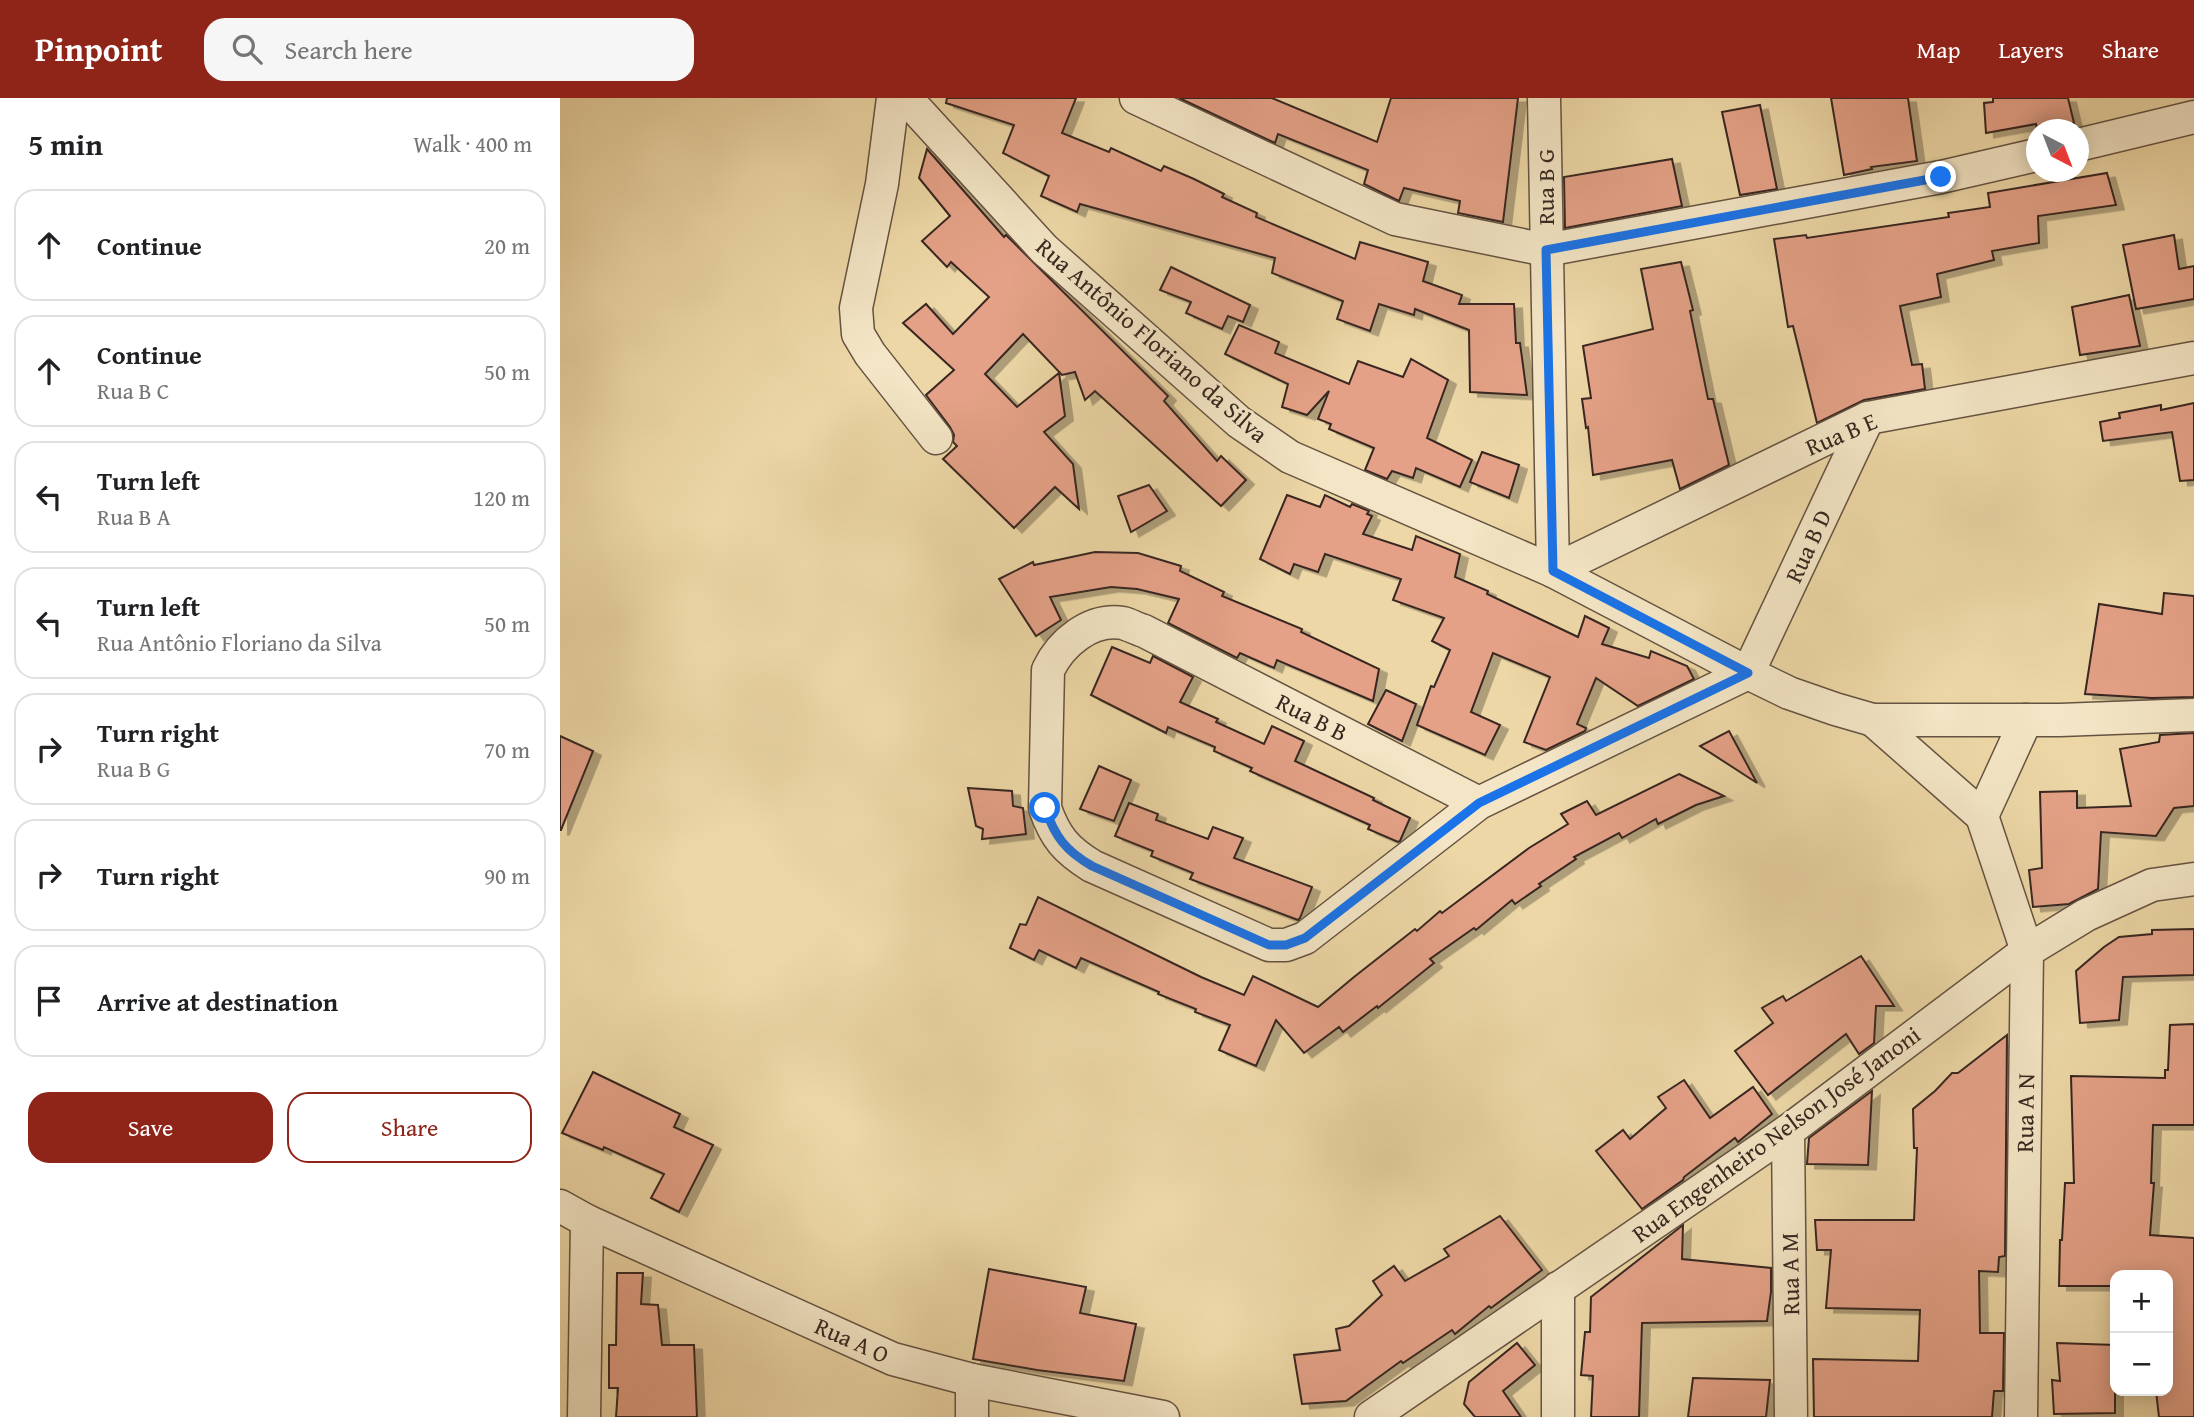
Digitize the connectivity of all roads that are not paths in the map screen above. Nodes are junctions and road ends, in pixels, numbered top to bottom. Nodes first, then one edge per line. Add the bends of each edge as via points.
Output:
1 (893, 98) edge
2 (906, 98) edge
3 (1136, 98) edge
4 (1544, 98) edge
5 (2194, 117) edge
6 (2089, 142) edge
7 (2026, 157) edge
8 (1546, 250) junction
9 (2194, 358) edge
10 (1868, 418) junction
11 (936, 438) dead end
12 (1553, 571) junction
13 (1748, 673) junction
14 (2194, 715) edge
15 (1873, 720) junction
16 (2026, 720) junction
17 (1479, 803) junction
18 (1982, 816) junction
19 (2194, 879) edge
20 (2027, 951) junction
21 (1788, 1130) junction
22 (574, 1213) edge
23 (1558, 1288) junction
24 (972, 1380) junction
25 (584, 1417) edge
26 (972, 1417) edge
27 (1163, 1417) edge
28 (1371, 1417) edge
29 (1558, 1417) edge
30 (1791, 1417) edge
31 (2021, 1417) edge

1 - 11 street via 882,184 856,308 858,334
2 - 12 street, Rua Antônio Floriano da Silva via 1044,249 1239,422 1290,457
3 - 8 street via 1395,219
4 - 8 street, Rua B G
5 - 6 street
7 - 8 street
8 - 12 street, Rua B G
9 - 10 street, Rua B E
10 - 12 street, Rua B E
10 - 13 street, Rua B D
12 - 13 street, Rua Antônio Floriano da Silva
13 - 15 street, Rua Antônio Floriano da Silva via 1789,693
13 - 17 street
14 - 16 street, Rua Antônio Floriano da Silva
15 - 16 street, Rua Antônio Floriano da Silva
15 - 18 street
16 - 18 street
17 - 17 street, Rua B B via 1305,938 1269,945 1092,866 1060,840 1045,808 1048,670 1067,643 1102,623 1123,623
18 - 20 street, Rua A N
19 - 20 street, Rua Engenheiro Nelson José Janoni via 2152,885 2086,915
20 - 21 street, Rua Engenheiro Nelson José Janoni
20 - 31 street, Rua A N
21 - 23 street, Rua Engenheiro Nelson José Janoni
21 - 30 street, Rua A M
22 - 24 street, Rua A O via 893,1359
22 - 25 street
23 - 28 street, Rua Engenheiro Nelson José Janoni
23 - 29 street
24 - 26 street
24 - 27 street, Rua A O

